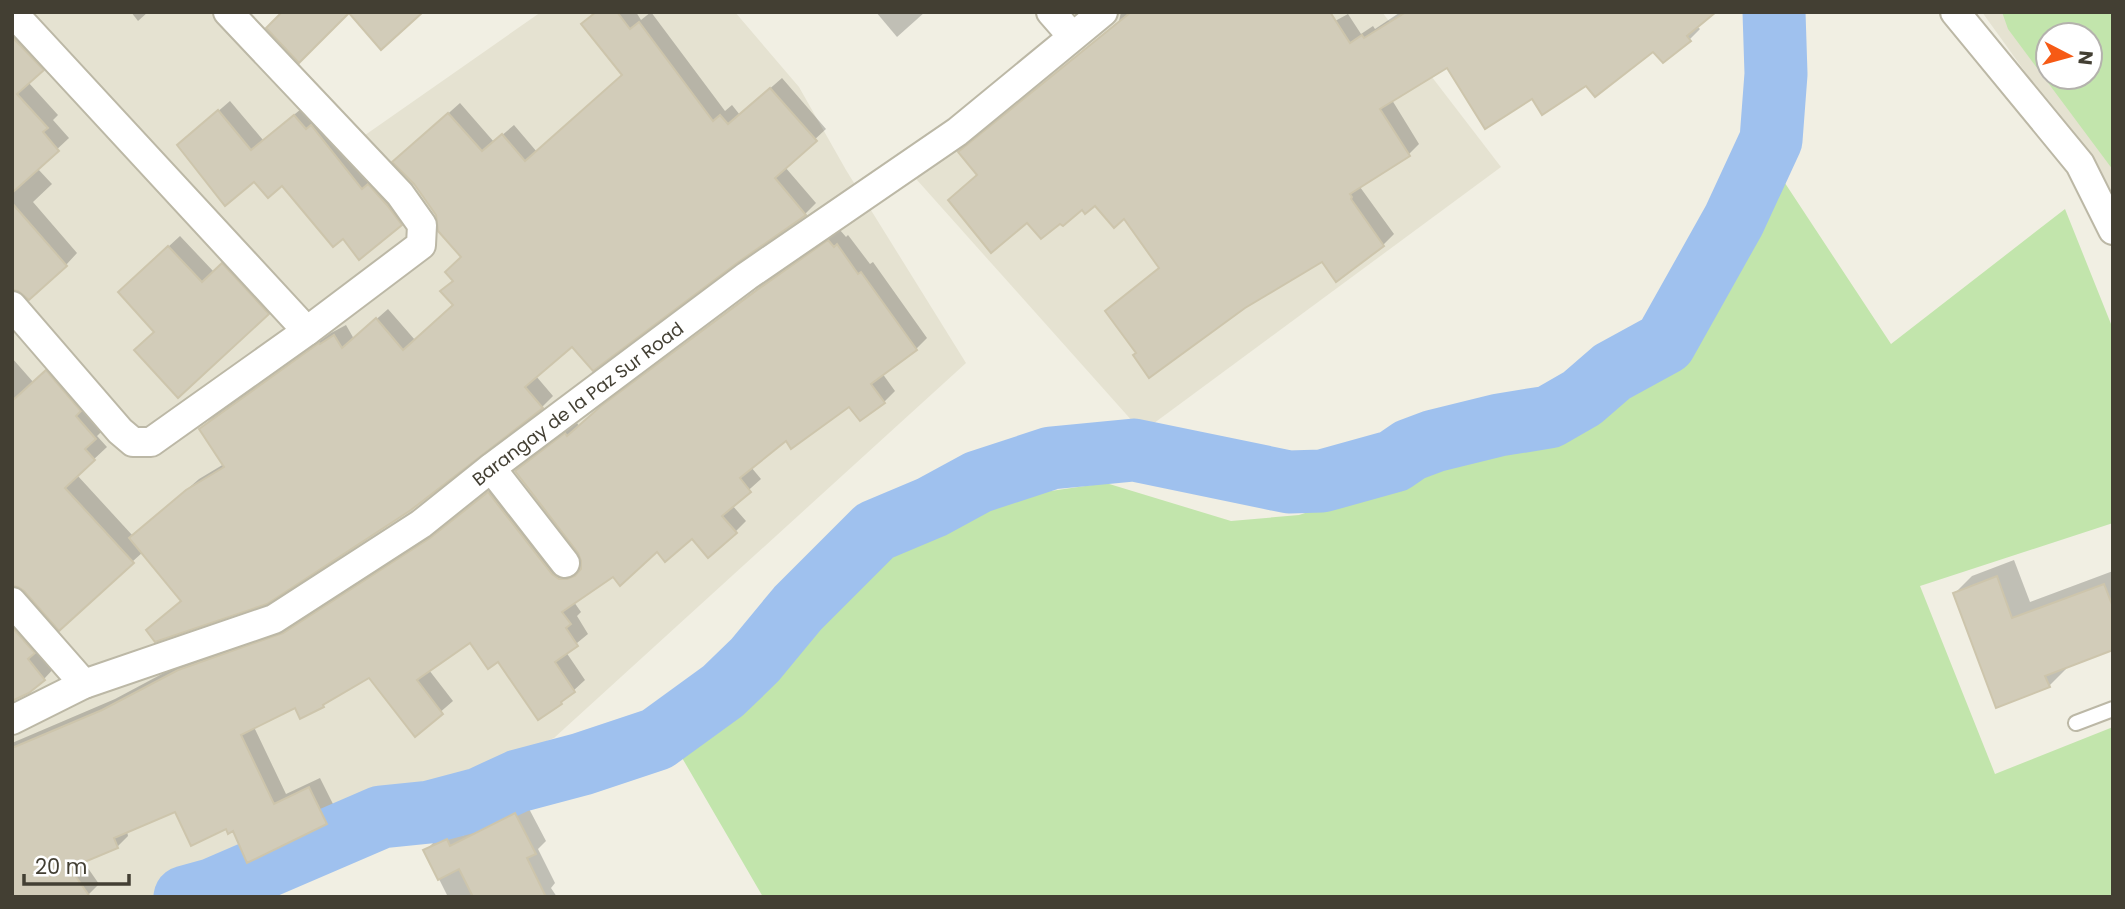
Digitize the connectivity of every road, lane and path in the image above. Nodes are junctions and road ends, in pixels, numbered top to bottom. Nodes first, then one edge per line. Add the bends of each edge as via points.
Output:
1 (229, 12) edge
2 (1051, 12) edge
3 (1103, 12) edge
4 (1955, 12) edge
5 (14, 14) edge
6 (1072, 36) junction
7 (2113, 230) edge
8 (12, 306) edge
9 (307, 331) junction
10 (491, 468) junction
11 (565, 563) dead end
12 (12, 602) edge
13 (84, 684) junction
14 (2113, 709) edge
15 (12, 720) edge
16 (2076, 723) dead end

1 - 9 street via 400,194 422,225 421,245
2 - 6 street
3 - 6 street, Barangay de la Paz Sur Road
4 - 7 street via 2080,164
5 - 9 street
6 - 10 street, Barangay de la Paz Sur Road via 957,132 747,276
8 - 9 street via 133,442 150,442
10 - 11 street
10 - 13 street, Barangay de la Paz Sur Road via 421,524 274,619
12 - 13 street
13 - 15 street, Barangay de la Paz Sur Road
14 - 16 lane

